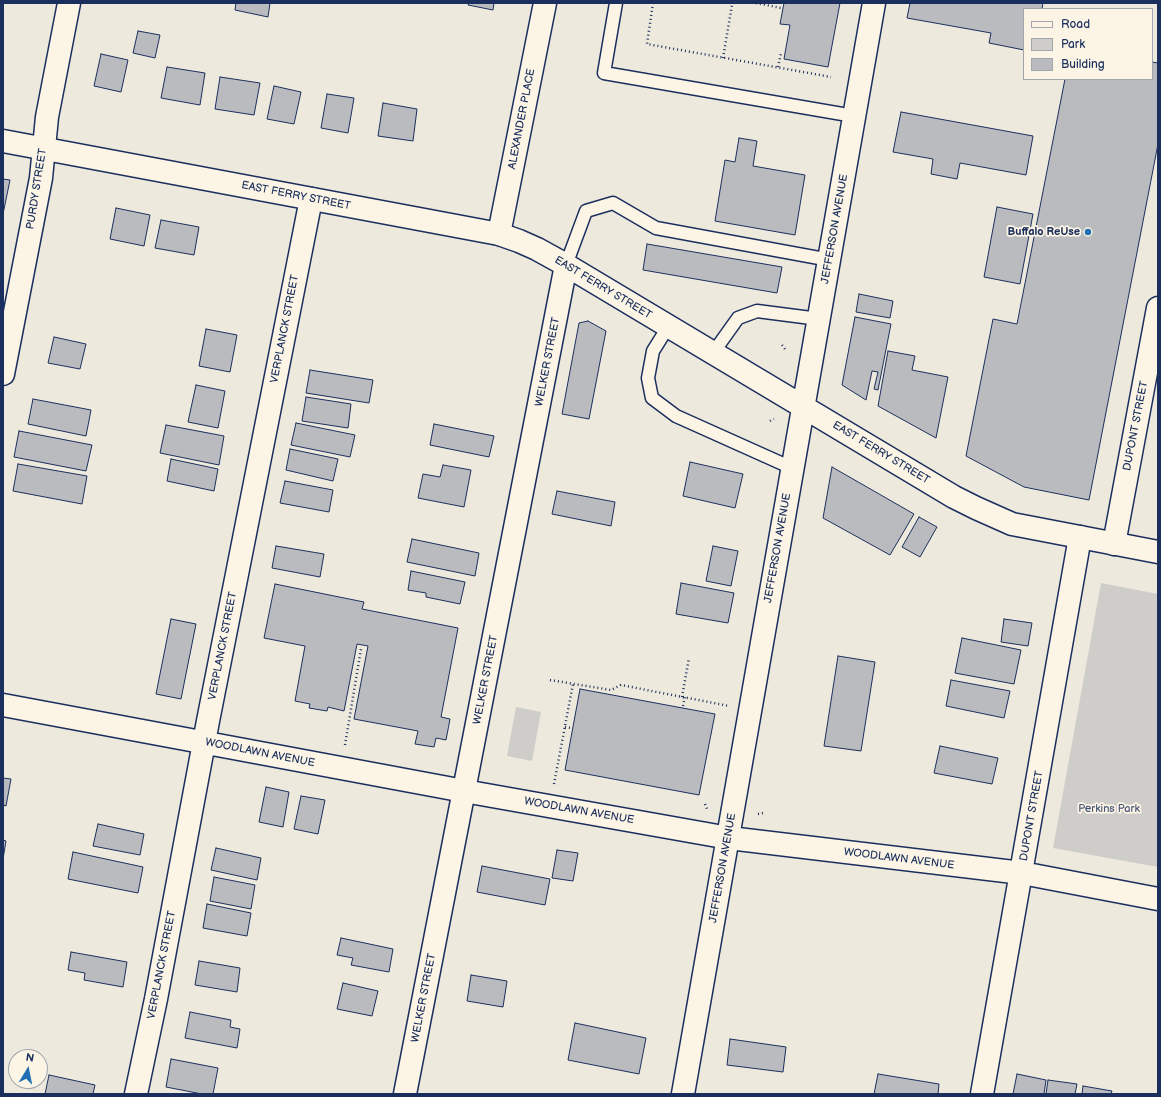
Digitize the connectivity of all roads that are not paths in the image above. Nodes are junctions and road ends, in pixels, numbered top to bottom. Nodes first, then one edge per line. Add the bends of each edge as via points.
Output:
1 (68, 3) edge
2 (545, 3) edge
3 (616, 3) edge
4 (874, 3) edge
5 (854, 116) junction
6 (3, 141) edge
7 (44, 149) junction
8 (311, 199) junction
9 (499, 234) junction
10 (830, 260) junction
11 (566, 265) junction
12 (1158, 308) edge
13 (819, 319) junction
14 (668, 327) junction
15 (712, 353) junction
16 (3, 374) edge
17 (803, 406) junction
18 (792, 468) junction
19 (1080, 538) junction
20 (1114, 544) junction
21 (1158, 552) edge
22 (3, 705) edge
23 (204, 742) junction
24 (464, 791) junction
25 (729, 838) junction
26 (1022, 873) junction
27 (1158, 899) edge
28 (136, 1094) edge
29 (405, 1094) edge
30 (683, 1094) edge
31 (982, 1094) edge

1 - 7 street, PURDY STREET via 47,116
2 - 9 street, ALEXANDER PLACE
3 - 5 lane via 604,73
4 - 5 street, JEFFERSON AVENUE
5 - 10 street, JEFFERSON AVENUE
6 - 7 street, EAST FERRY STREET
7 - 8 street, EAST FERRY STREET
7 - 16 street, PURDY STREET via 41,178
8 - 9 street, EAST FERRY STREET
8 - 23 street, VERPLANCK STREET
9 - 11 street, EAST FERRY STREET via 537,249
10 - 11 lane via 656,228 613,203 586,211
10 - 13 street, JEFFERSON AVENUE
11 - 14 street, EAST FERRY STREET
11 - 24 street, WELKER STREET
12 - 20 street, DUPONT STREET
13 - 15 lane via 757,311 738,318
13 - 17 street, JEFFERSON AVENUE
14 - 15 street, EAST FERRY STREET
14 - 18 lane via 653,351 648,378 652,398 676,416
15 - 17 street, EAST FERRY STREET
17 - 18 street, JEFFERSON AVENUE
17 - 19 street, EAST FERRY STREET via 976,508 1012,524
18 - 25 street, JEFFERSON AVENUE
19 - 20 street, EAST FERRY STREET
19 - 26 street, DUPONT STREET
20 - 21 street, EAST FERRY STREET
22 - 23 street, WOODLAWN AVENUE
23 - 24 street, WOODLAWN AVENUE
23 - 28 street, VERPLANCK STREET
24 - 25 street, WOODLAWN AVENUE
24 - 29 street, WELKER STREET
25 - 26 street, WOODLAWN AVENUE
25 - 30 street, JEFFERSON AVENUE
26 - 27 street, WOODLAWN AVENUE
26 - 31 street, DUPONT STREET

